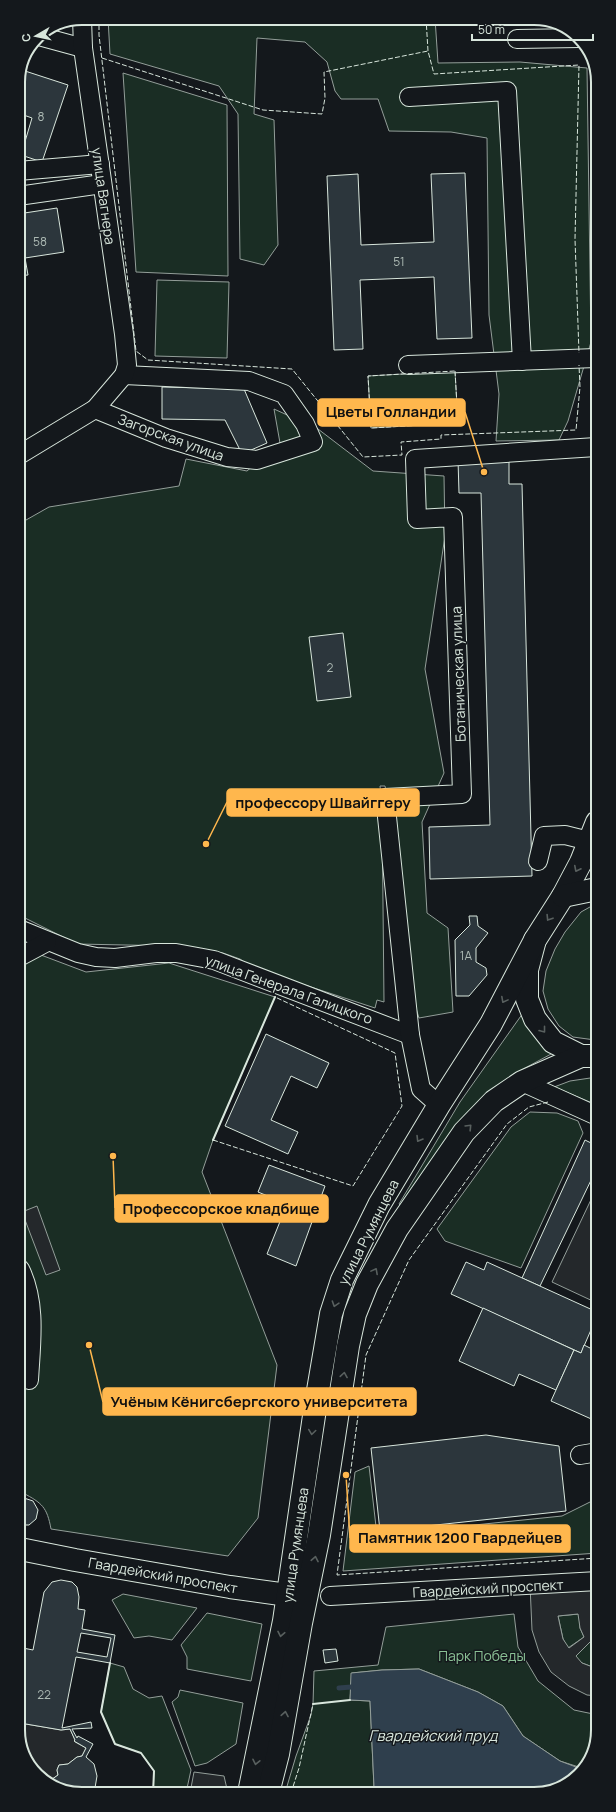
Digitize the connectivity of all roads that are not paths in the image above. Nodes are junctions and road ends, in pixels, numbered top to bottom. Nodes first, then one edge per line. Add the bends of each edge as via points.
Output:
1 (82, 25) edge
2 (570, 38) edge
3 (516, 39) dead end
4 (56, 41) edge
5 (83, 48) junction
6 (409, 96) dead end
7 (100, 164) junction
8 (25, 170) edge
9 (102, 184) junction
10 (25, 195) edge
11 (591, 358) edge
12 (522, 361) junction
13 (408, 365) dead end
14 (124, 374) junction
15 (95, 409) junction
16 (591, 447) edge
17 (25, 451) edge
18 (591, 831) edge
19 (591, 835) edge
20 (538, 861) dead end
21 (591, 890) edge
22 (563, 896) junction
23 (25, 932) edge
24 (535, 940) junction
25 (47, 942) junction
26 (25, 954) edge
27 (410, 1035) junction
28 (589, 1056) edge
29 (522, 1082) junction
30 (439, 1105) junction
31 (591, 1113) edge
32 (25, 1303) edge
33 (30, 1380) dead end
34 (25, 1550) edge
35 (591, 1581) edge
36 (297, 1596) junction
37 (330, 1596) dead end
38 (251, 1787) edge
39 (270, 1787) edge

1 - 5 street, улица Вагнера
2 - 3 street
4 - 5 street
5 - 7 street, улица Вагнера
6 - 12 street via 507,91
7 - 8 street
7 - 9 street, улица Вагнера
9 - 10 street
9 - 14 street, улица Вагнера via 124,334
11 - 12 street
12 - 13 street
14 - 15 street
14 - 15 street, Загорская улица via 249,381 284,394 305,424 313,442 257,460 227,457 166,438
15 - 17 street
16 - 27 street, Ботаническая улица via 415,459 417,519 453,517 462,794 385,798
18 - 20 street via 544,836
19 -> 22 main road
21 - 22 main road
22 -> 24 main road
23 - 25 street, улица Генерала Галицкого
24 -> 28 main road via 527,970 527,999 535,1019 553,1042
24 -> 30 main road, улица Румянцева via 491,1024
25 - 26 street
25 - 27 street, улица Генерала Галицкого via 96,957 176,953 214,960
27 - 30 street via 421,1089
28 - 29 main road, улица Румянцева
29 - 31 street
36 -> 29 main road, улица Румянцева via 320,1535 348,1346 355,1314 368,1284 397,1229 464,1132 494,1101
30 -> 36 main road, улица Румянцева via 379,1205 342,1280 331,1314 316,1402
32 - 33 street via 32,1315
34 - 36 main road, Гвардейский проспект
35 - 37 street, Гвардейский проспект
36 -> 38 main road, улица Румянцева via 264,1725
39 -> 36 main road, улица Румянцева via 278,1754

